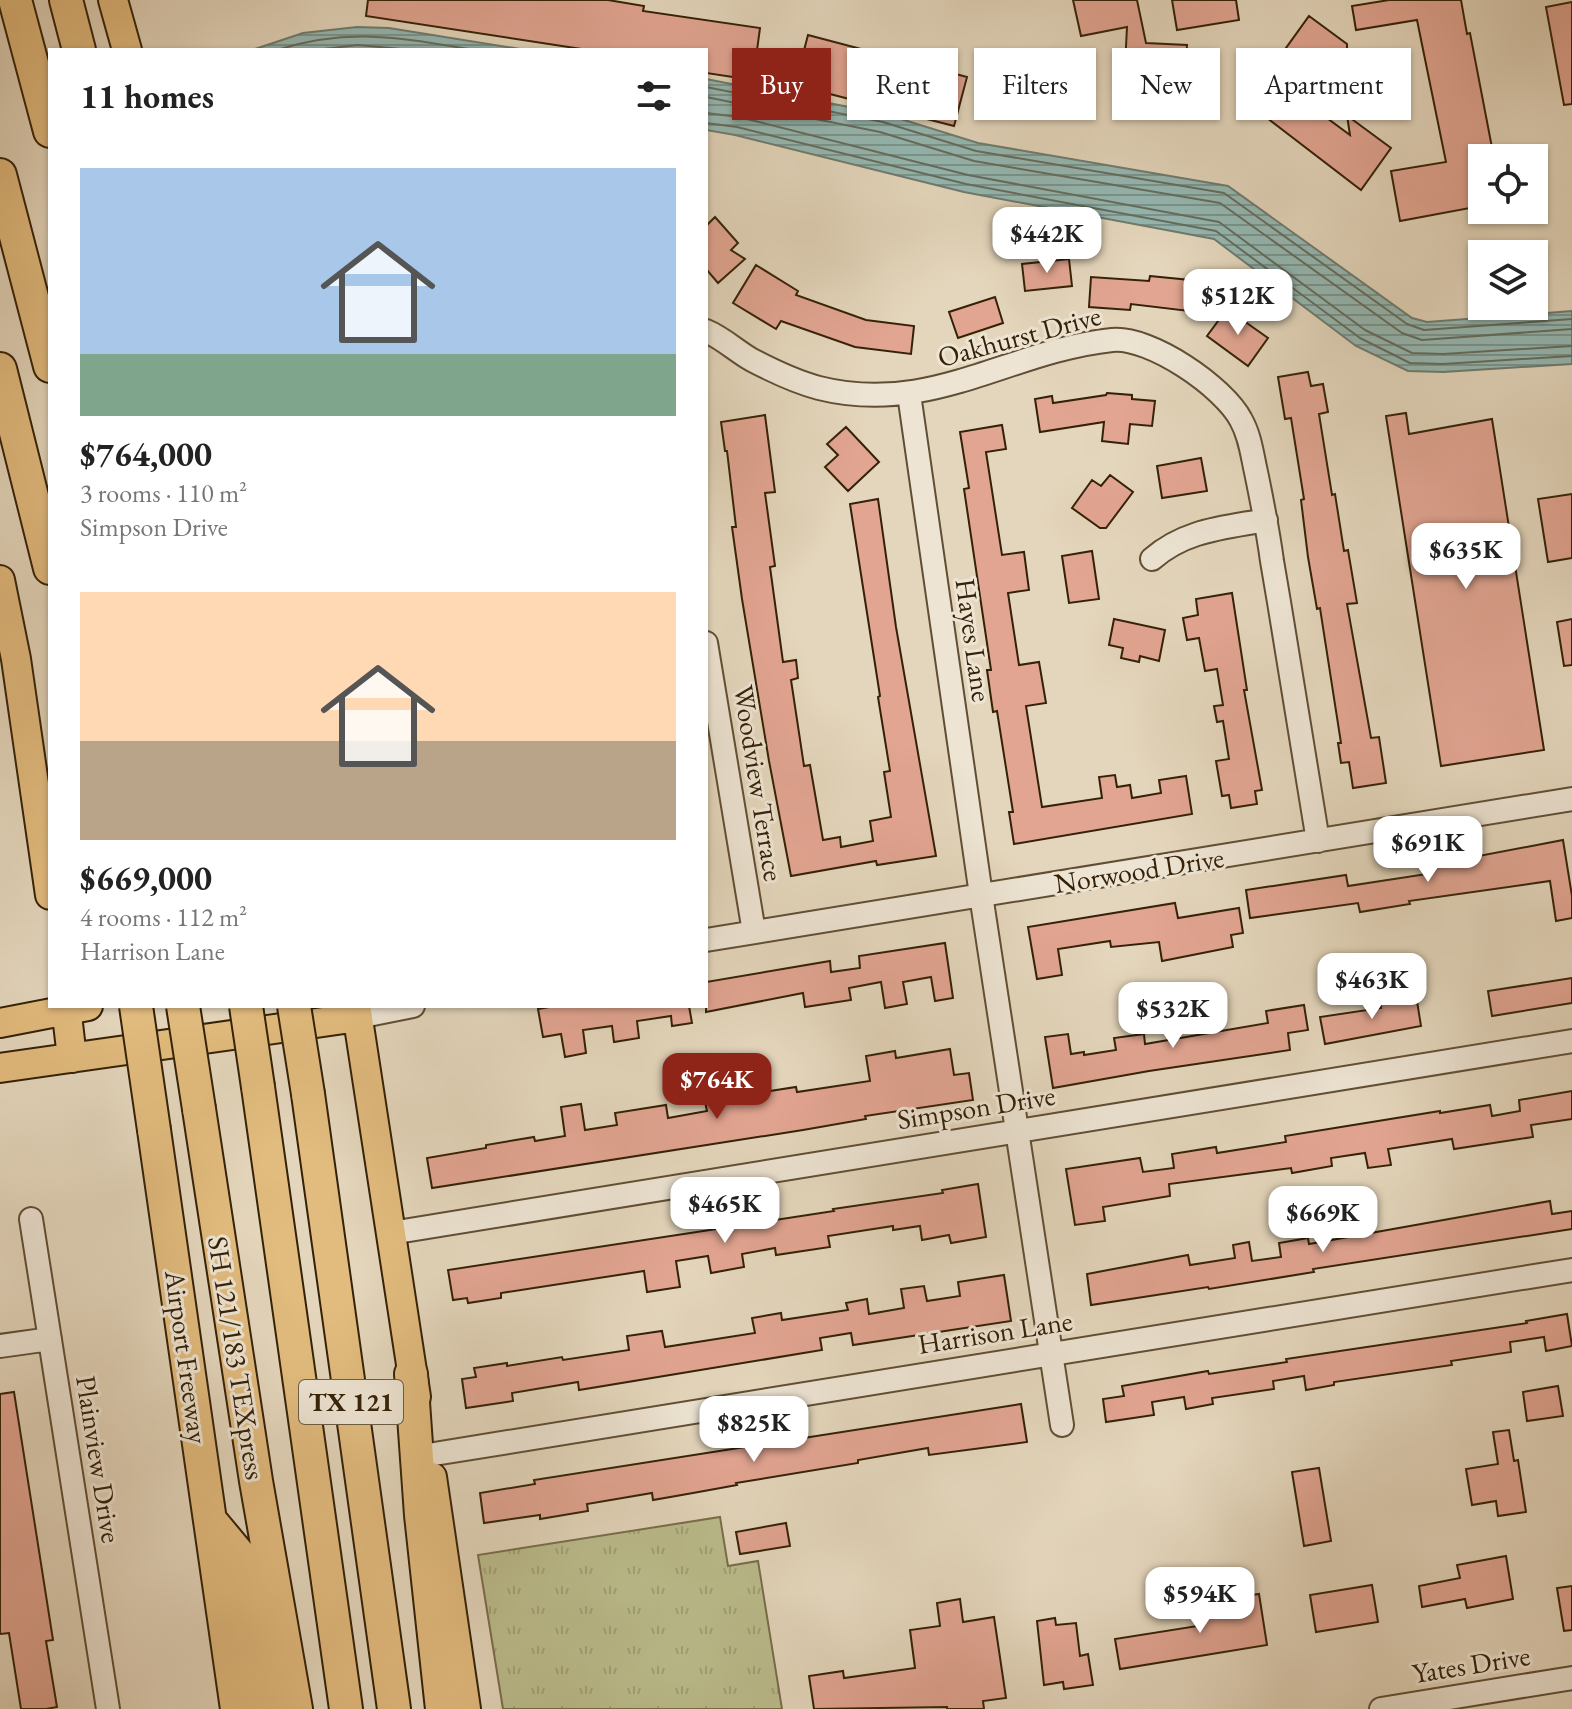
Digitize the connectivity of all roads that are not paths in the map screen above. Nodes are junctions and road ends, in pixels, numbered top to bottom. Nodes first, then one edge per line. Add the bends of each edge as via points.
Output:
1 (15, 0) edge
2 (66, 0) edge
3 (113, 0) edge
4 (78, 48) edge
5 (126, 48) edge
6 (48, 124) edge
7 (0, 175) edge
8 (708, 337) edge
9 (48, 358) edge
10 (0, 369) edge
11 (909, 394) junction
12 (1266, 520) junction
13 (1152, 559) dead end
14 (48, 560) edge
15 (0, 580) edge
16 (708, 655) edge
17 (8, 661) edge
18 (1572, 799) edge
19 (1318, 841) junction
20 (48, 884) edge
21 (981, 895) junction
22 (754, 932) junction
23 (708, 940) edge
24 (69, 1008) edge
25 (74, 1008) edge
26 (136, 1008) edge
27 (183, 1008) edge
28 (246, 1008) edge
29 (294, 1008) edge
30 (394, 1008) edge
31 (357, 1012) edge
32 (0, 1023) edge
33 (1572, 1041) edge
34 (72, 1058) junction
35 (0, 1068) edge
36 (1017, 1131) junction
37 (31, 1219) dead end
38 (391, 1233) junction
39 (1572, 1270) edge
40 (50, 1339) junction
41 (0, 1346) edge
42 (1051, 1353) junction
43 (411, 1374) junction
44 (1062, 1425) dead end
45 (428, 1455) junction
46 (210, 1520) junction
47 (1572, 1678) edge
48 (108, 1709) edge
49 (237, 1709) edge
50 (264, 1709) edge
51 (296, 1709) edge
52 (346, 1709) edge
53 (394, 1709) edge
54 (442, 1709) edge
55 (466, 1709) edge
56 (1381, 1709) edge

1 - 6 highway
2 - 4 highway
3 - 5 main road
7 - 9 highway
8 - 11 street, Oakhurst Drive via 817,388 853,395
10 - 14 highway
11 - 12 street, Oakhurst Drive via 1074,347 1140,342 1198,376 1240,416
11 - 21 street, Hayes Lane
12 - 13 street via 1185,536
12 - 19 street, Oakhurst Drive
15 - 17 main road
16 - 22 street, Woodview Terrace
17 - 20 main road
18 - 19 street, Norwood Drive
19 - 21 street, Norwood Drive
21 - 22 street, Norwood Drive
21 - 36 street, Hayes Lane
22 - 23 street, Norwood Drive
24 - 32 main road
25 - 34 main road
26 - 46 highway, Airport Freeway, bridge
27 - 51 highway, SH 121/183 TEXpress, bridge
28 - 52 highway, SH 121/183 TEXpress, bridge
29 - 53 highway, TX 121, bridge
30 - 31 street
31 - 34 main road
31 - 38 main road
33 - 36 street, Simpson Drive
34 - 35 main road
36 - 38 street, Simpson Drive
36 - 42 street, Hayes Lane
37 - 40 street, Plainview Drive
38 - 43 main road
39 - 42 street, Harrison Lane
40 - 41 street
40 - 48 street, Plainview Drive
42 - 44 street
42 - 45 street, Harrison Lane
43 - 45 main road
43 - 54 highway
45 - 55 main road
46 - 49 highway, Airport Freeway
46 - 50 highway via 245,1562
47 - 56 street, Yates Drive

